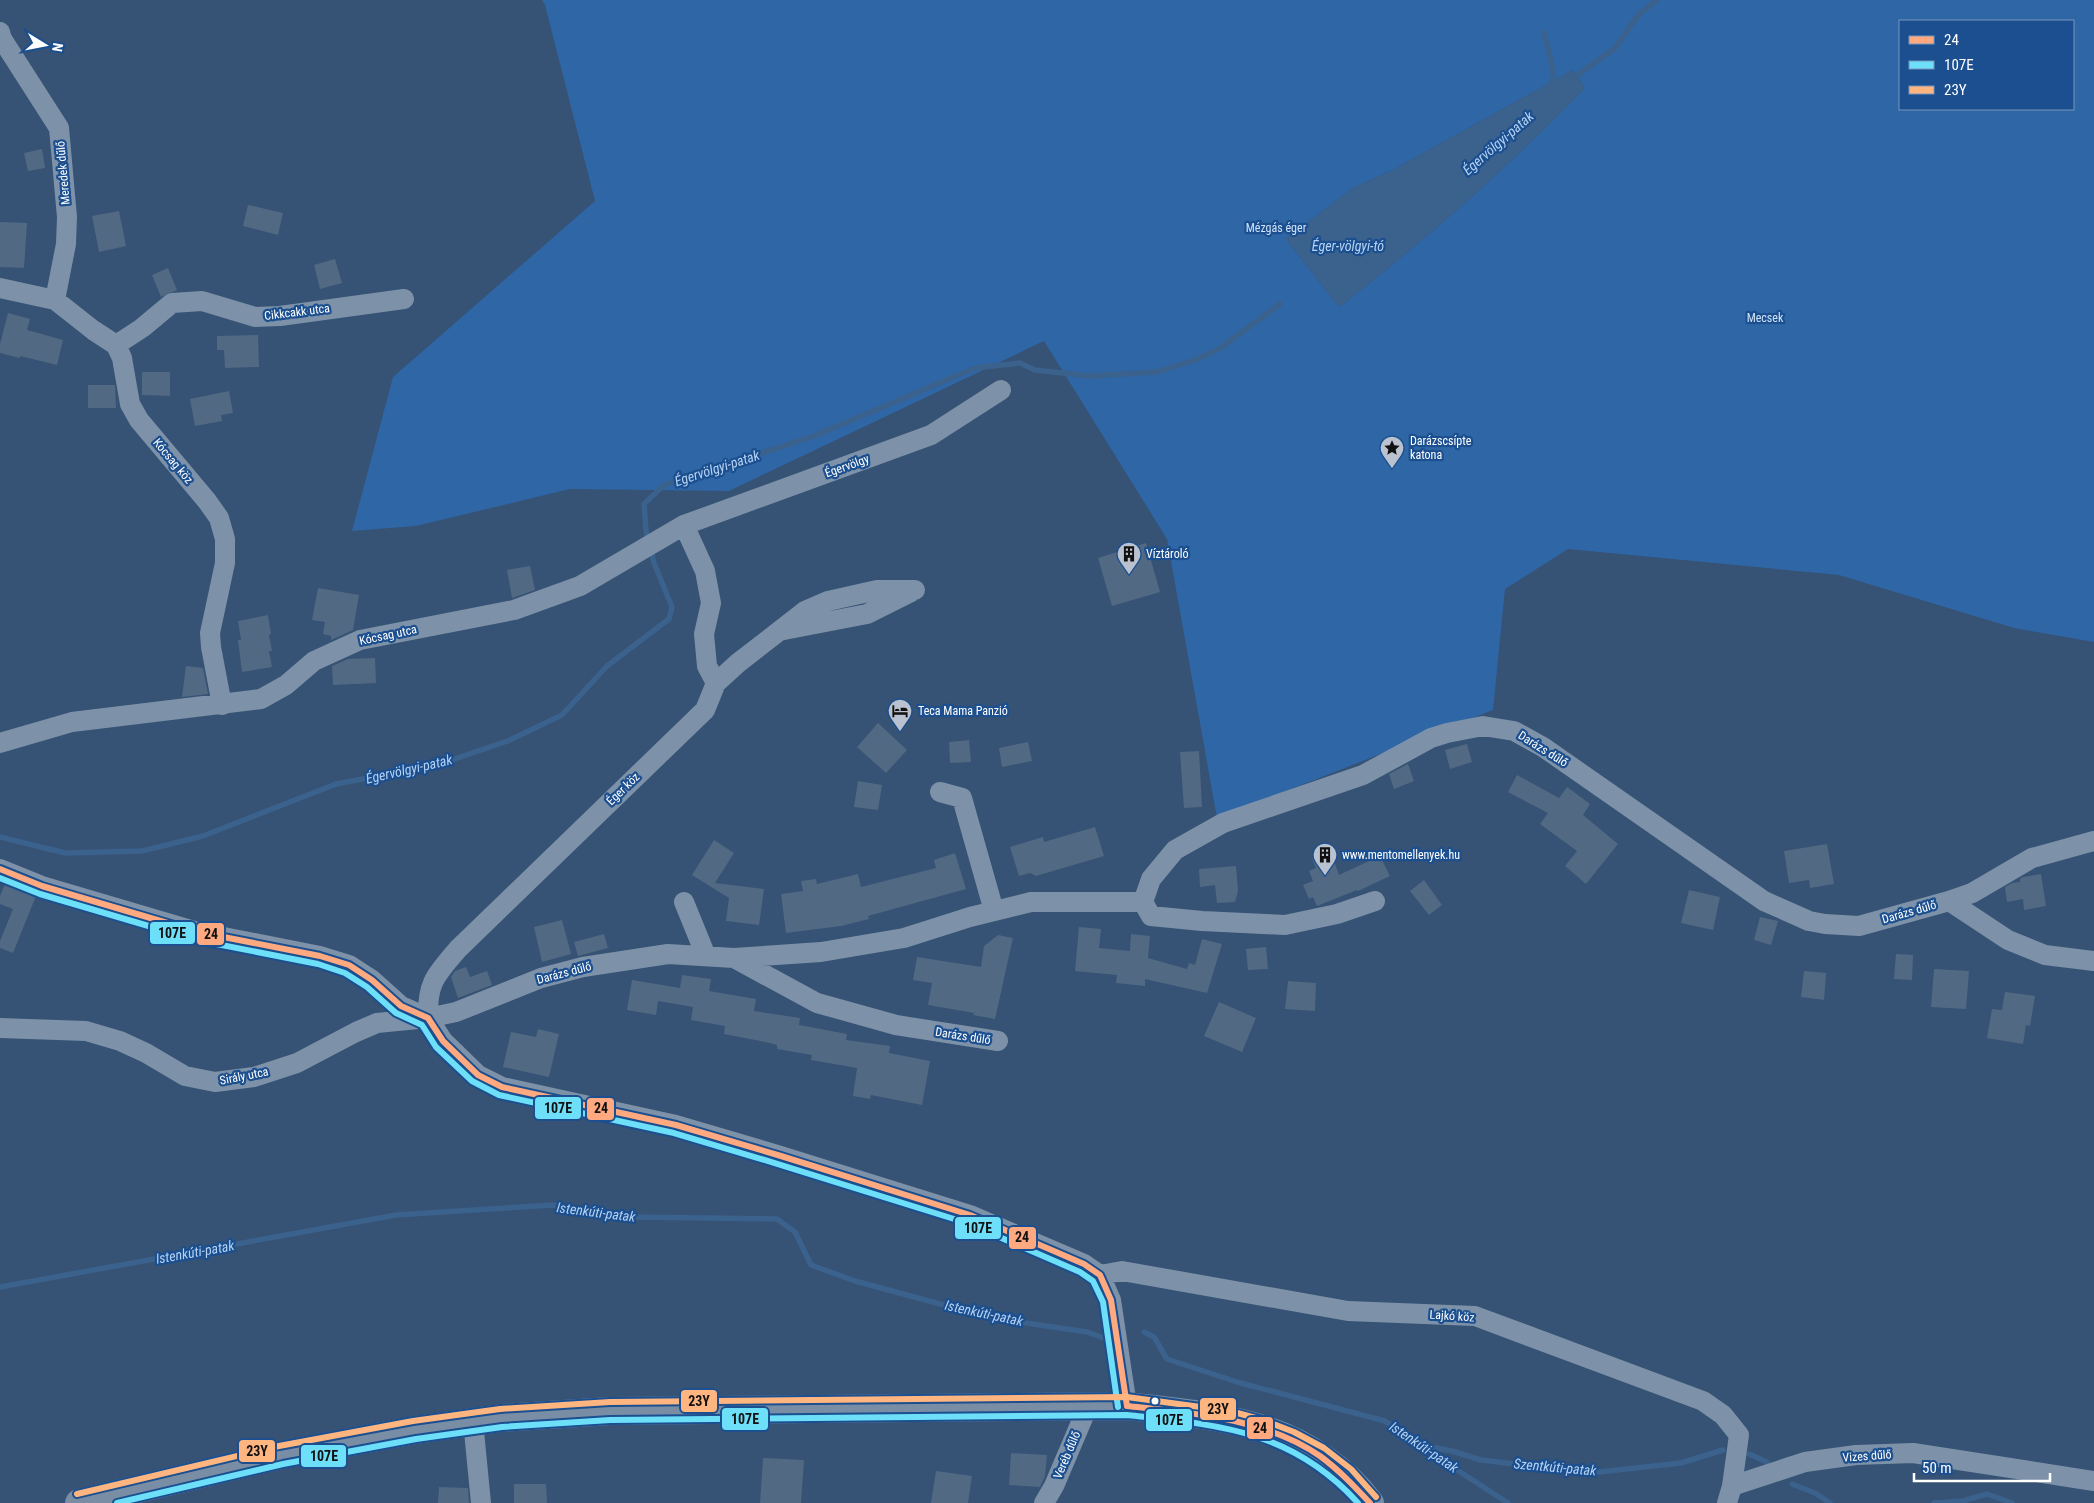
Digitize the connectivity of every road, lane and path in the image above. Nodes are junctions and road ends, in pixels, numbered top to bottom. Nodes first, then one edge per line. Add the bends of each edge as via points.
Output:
1 (0, 32) edge
2 (0, 288) edge
3 (404, 299) dead end
4 (55, 300) junction
5 (116, 345) junction
6 (1001, 390) dead end
7 (684, 525) junction
8 (780, 631) junction
9 (716, 684) junction
10 (222, 705) junction
11 (0, 743) edge
12 (940, 792) dead end
13 (2094, 842) edge
14 (0, 869) edge
15 (1374, 901) dead end
16 (1950, 901) junction
17 (684, 902) dead end
18 (1143, 902) junction
19 (994, 911) junction
20 (706, 956) junction
21 (734, 958) junction
22 (2094, 961) edge
23 (428, 1018) junction
24 (0, 1028) edge
25 (998, 1041) dead end
26 (1100, 1276) junction
27 (1088, 1406) junction
28 (1127, 1406) junction
29 (473, 1421) junction
30 (2094, 1481) edge
31 (1730, 1495) edge
32 (79, 1503) edge
33 (481, 1503) edge
34 (1044, 1503) edge
35 (1370, 1503) edge

1 - 4 street, Meredek dűlő via 59,128 67,217 66,244
2 - 4 street
3 - 5 street, Cikkcakk utca via 256,317 202,301 172,303
4 - 5 street
5 - 10 street, Kócsag köz via 122,358 130,404 139,420 219,518 225,539 225,563 210,633
6 - 7 street, Égervölgy via 931,435
7 - 9 street via 705,571 711,603 704,634 707,666
7 - 10 street, Kócsag utca via 580,586 514,610 360,640 314,660 286,685 261,699
8 - 8 street via 867,614 915,590 877,590 828,601 805,611
8 - 9 street
9 - 23 street, Éger köz via 705,710 458,949 436,976 428,997
10 - 11 street, Kócsag utca via 72,722
12 - 19 street via 962,798
13 - 16 street, Darázs dűlő via 2032,858
14 - 23 street via 42,886 198,932 320,956 349,965 401,1006
15 - 18 street via 1337,914 1285,925 1151,916
16 - 18 street, Darázs dűlő via 1859,926 1825,924 1792,915 1764,902 1543,748 1514,731 1483,726 1431,738 1363,775 1223,823 1175,850 1151,879
16 - 22 street, Darázs dűlő via 2008,940 2045,955
17 - 20 street
18 - 19 street, Darázs dűlő via 1031,902
19 - 21 street, Darázs dűlő via 904,938 820,952
20 - 21 street, Darázs dűlő
20 - 23 street, Darázs dűlő via 668,954 582,967 541,978 456,1012
21 - 25 street, Darázs dűlő via 817,1004 896,1025
23 - 24 street, Sirály utca via 377,1023 297,1063 254,1077 215,1082 185,1076 120,1041 86,1031
23 - 26 street via 443,1041 478,1075 502,1087 676,1125 970,1215 1084,1264
26 - 28 street via 1111,1300
26 - 31 street, Lajkó köz via 1122,1271 1348,1311 1475,1316 1703,1401 1723,1415 1739,1435
27 - 28 main road
27 - 29 main road via 610,1411
27 - 34 street, Veréb dűlő
28 - 35 main road via 1196,1413 1265,1428 1313,1450 1347,1476
29 - 32 main road via 281,1455
29 - 33 street
30 - 31 street, Vizes dűlő via 1913,1453 1856,1455 1805,1462

